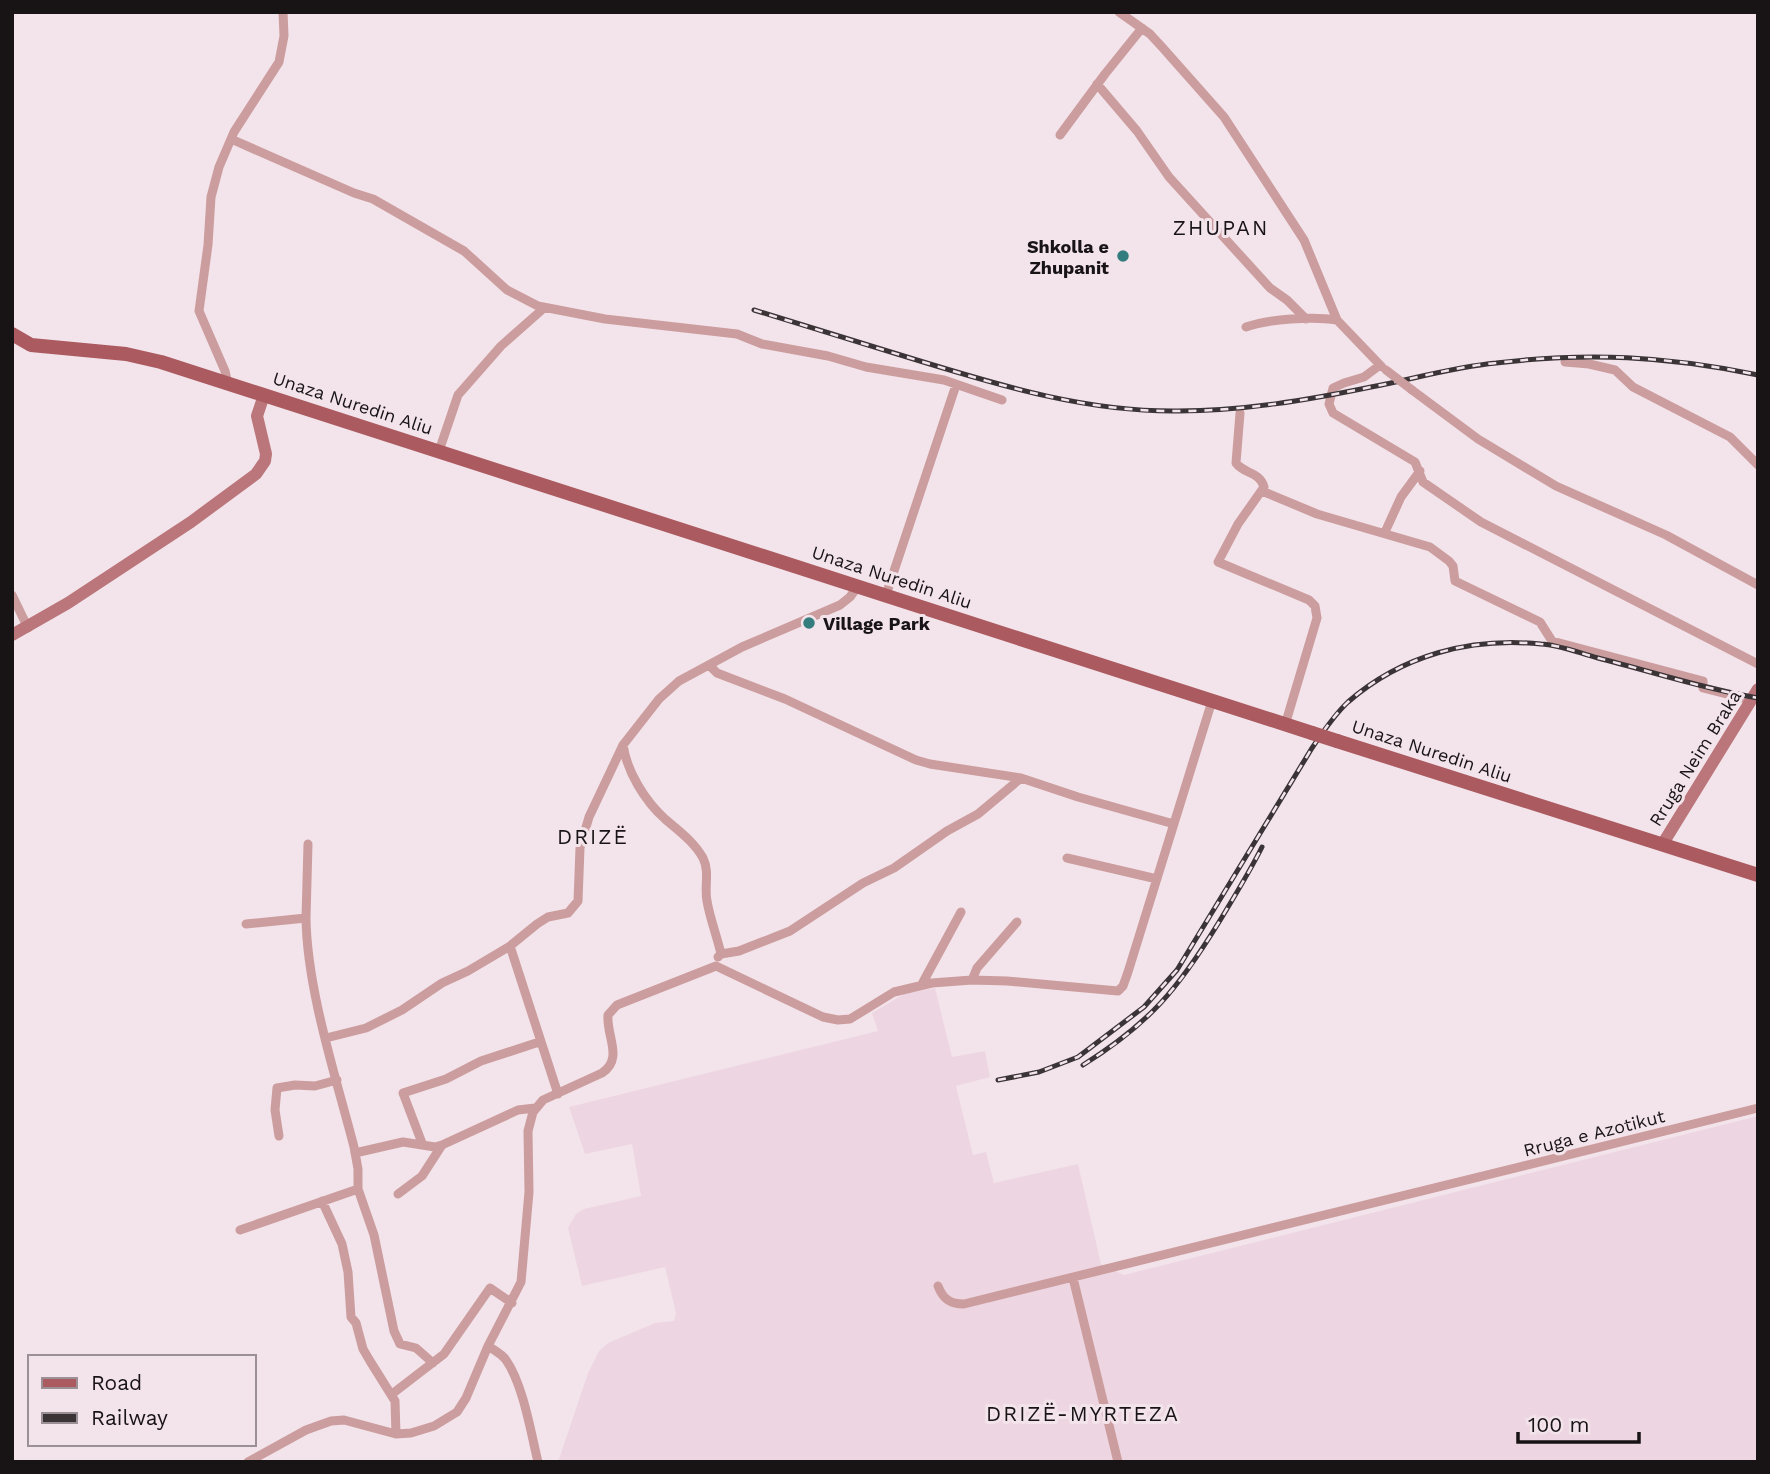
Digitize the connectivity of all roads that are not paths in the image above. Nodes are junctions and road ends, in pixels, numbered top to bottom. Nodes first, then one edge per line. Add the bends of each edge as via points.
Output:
1 (283, 12) edge
2 (1119, 12) edge
3 (1142, 28) junction
4 (1097, 84) junction
5 (1060, 135) dead end
6 (230, 139) junction
7 (544, 308) junction
8 (1306, 319) junction
9 (1337, 320) junction
10 (1246, 327) dead end
11 (12, 334) edge
12 (1564, 362) dead end
13 (1383, 368) junction
14 (228, 384) junction
15 (956, 385) junction
16 (264, 395) junction
17 (1002, 400) dead end
18 (1240, 413) dead end
19 (439, 451) junction
20 (1758, 465) edge
21 (1419, 477) junction
22 (1262, 491) junction
23 (1385, 533) junction
24 (1758, 585) edge
25 (858, 586) junction
26 (12, 595) edge
27 (886, 595) junction
28 (28, 628) junction
29 (12, 635) edge
30 (1758, 664) edge
31 (709, 665) junction
32 (1212, 701) junction
33 (1753, 702) edge
34 (1285, 725) junction
35 (623, 745) junction
36 (1021, 778) junction
37 (1174, 824) junction
38 (308, 844) dead end
39 (1661, 845) junction
40 (1067, 858) dead end
41 (1758, 875) edge
42 (1157, 878) junction
43 (961, 912) dead end
44 (306, 918) junction
45 (1017, 922) dead end
46 (246, 924) dead end
47 (510, 946) junction
48 (721, 954) junction
49 (716, 966) junction
50 (972, 980) junction
51 (922, 984) junction
52 (326, 1038) junction
53 (539, 1042) junction
54 (337, 1080) junction
55 (558, 1094) junction
56 (536, 1108) junction
57 (1758, 1108) edge
58 (279, 1136) dead end
59 (422, 1143) junction
60 (442, 1145) junction
61 (355, 1153) junction
62 (358, 1189) junction
63 (398, 1194) dead end
64 (322, 1201) junction
65 (240, 1230) dead end
66 (1073, 1278) junction
67 (938, 1286) dead end
68 (512, 1303) junction
69 (488, 1346) junction
70 (433, 1363) junction
71 (392, 1394) junction
72 (396, 1434) junction
73 (248, 1462) edge
74 (538, 1462) edge
75 (1118, 1462) edge

1 - 6 street via 279,62
2 - 3 street
3 - 4 street
3 - 9 street via 1229,124 1304,240
4 - 5 street
4 - 8 street via 1182,192 1270,288
6 - 7 street via 373,199 464,251 507,290
6 - 14 street via 211,197 199,304
7 - 15 street via 737,334 762,344
7 - 19 street via 500,346 458,395
8 - 9 street
8 - 10 street via 1264,321
9 - 13 street
11 - 14 main road, Unaza Nuredin Aliu via 31,345 141,357
12 - 20 street via 1615,370 1633,387 1730,437
13 - 21 street via 1333,388 1330,408 1415,462
13 - 24 street, bridge via 1478,439 1556,486 1666,535
14 - 16 main road, Unaza Nuredin Aliu
15 - 17 street
15 - 27 street
16 - 19 main road, Unaza Nuredin Aliu
16 - 28 main road via 257,416 266,454 256,474
18 - 22 street via 1236,463 1261,479
19 - 25 main road, Unaza Nuredin Aliu
21 - 23 street via 1401,497
21 - 30 street via 1481,522
22 - 23 street via 1317,514
22 - 34 street via 1218,562 1315,606 1315,625
23 - 33 street via 1442,554 1452,566 1455,581 1540,622 1552,641 1703,681 1703,688
25 - 27 main road, Unaza Nuredin Aliu
25 - 31 street via 840,605
26 - 28 street
27 - 32 main road, Unaza Nuredin Aliu
28 - 29 main road
31 - 35 street via 668,689
31 - 36 street via 717,673 916,760
32 - 34 main road, Unaza Nuredin Aliu
32 - 37 street
33 - 39 main road, Rruga Neim Braka
34 - 39 main road, Unaza Nuredin Aliu, bridge
35 - 47 street via 584,831 578,901 569,913 537,924
35 - 48 street via 628,768 653,807 703,859 707,902
36 - 37 street
36 - 48 street via 978,814 790,931
37 - 42 street
38 - 44 street
39 - 41 main road, Unaza Nuredin Aliu
40 - 42 street
42 - 50 street via 1118,991
43 - 51 street
44 - 46 street
44 - 52 street
45 - 50 street
47 - 52 street via 402,1010 366,1028
47 - 53 street
48 - 49 street
49 - 51 street via 838,1020 850,1019 882,998
49 - 55 street via 613,1008 608,1021 614,1050 610,1067
50 - 51 street
52 - 54 street
53 - 55 street
53 - 59 street via 403,1093
54 - 58 street via 276,1088
54 - 61 street
55 - 56 street
56 - 60 street via 518,1110
56 - 68 street via 528,1131 523,1272
57 - 66 street, Rruga e Azotikut
59 - 60 street
59 - 61 street via 403,1142
60 - 63 street via 422,1176
61 - 62 street
62 - 64 street
62 - 70 street via 374,1235 397,1339
64 - 65 street
64 - 71 street via 342,1244 351,1317 369,1361
66 - 67 street, Rruga e Azotikut via 964,1304 944,1298
66 - 75 street
68 - 69 street
68 - 70 street via 490,1289 450,1348
69 - 72 street via 457,1412 428,1429
69 - 74 street via 509,1365
70 - 71 street
71 - 72 street
72 - 73 street via 349,1421 331,1421

